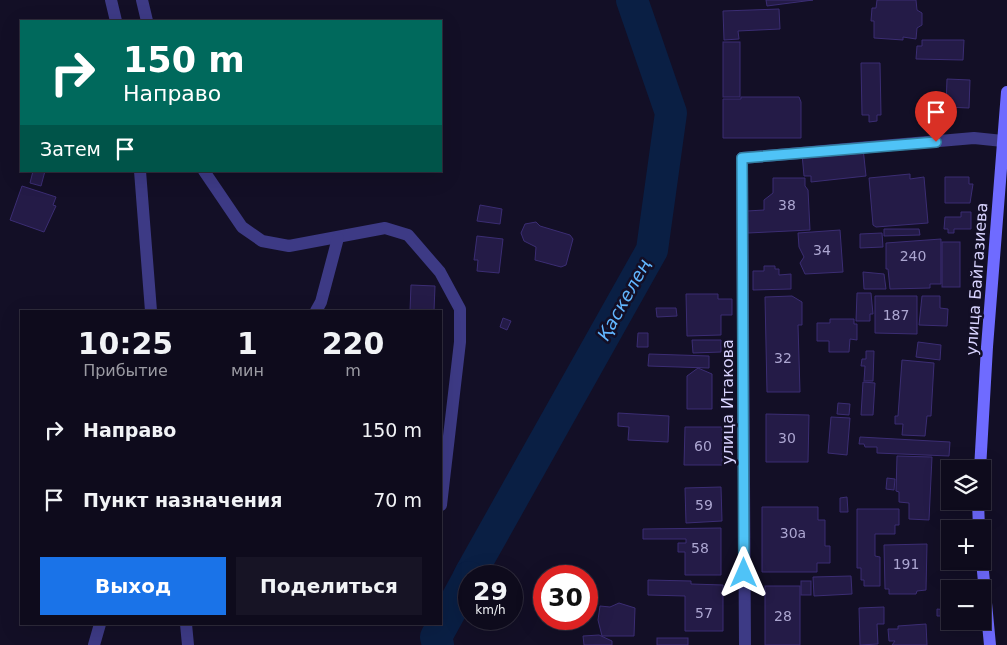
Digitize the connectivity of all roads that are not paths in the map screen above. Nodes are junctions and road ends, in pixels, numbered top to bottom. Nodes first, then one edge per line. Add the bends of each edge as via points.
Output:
1 (111, 0) edge
2 (142, 0) edge
3 (116, 20) edge
4 (147, 20) edge
5 (1007, 92) edge
6 (1003, 142) junction
7 (140, 172) edge
8 (205, 172) edge
9 (338, 238) junction
10 (151, 310) edge
11 (317, 310) edge
12 (981, 460) edge
13 (442, 496) edge
14 (983, 570) edge
15 (100, 625) edge
16 (186, 625) edge
17 (94, 645) edge
18 (188, 645) edge
19 (744, 645) edge
20 (990, 645) edge

1 - 3 street
2 - 4 street
5 - 6 main road, улица Байгазиева
6 - 12 main road, улица Байгазиева
6 - 19 street, улица Итакова via 974,138 742,158
7 - 10 street
8 - 9 street via 242,227 262,241 289,246
9 - 11 street via 322,302
9 - 13 street via 385,228 408,235 440,272 460,309 460,342
14 - 20 main road
15 - 17 street
16 - 18 street

